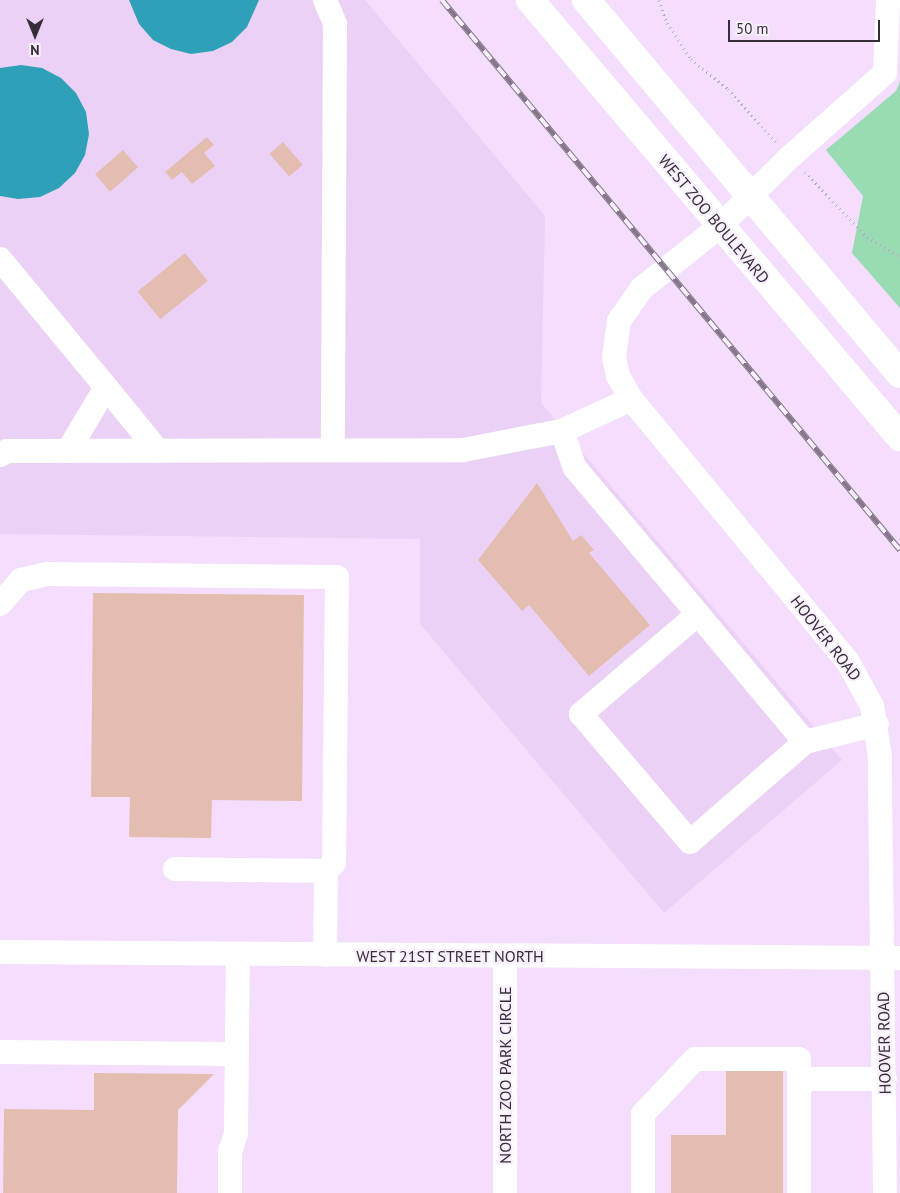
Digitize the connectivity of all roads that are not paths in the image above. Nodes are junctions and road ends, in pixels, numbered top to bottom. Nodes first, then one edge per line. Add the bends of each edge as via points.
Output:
1 (325, 0) edge
2 (530, 0) edge
3 (586, 0) edge
4 (888, 0) edge
5 (750, 196) junction
6 (719, 226) junction
7 (0, 259) edge
8 (900, 374) edge
9 (106, 387) junction
10 (631, 399) junction
11 (562, 431) junction
12 (900, 437) edge
13 (333, 450) junction
14 (68, 451) junction
15 (158, 451) junction
16 (0, 454) edge
17 (0, 604) edge
18 (698, 614) junction
19 (877, 724) junction
20 (805, 742) junction
21 (891, 848) edge
22 (175, 869) dead end
23 (326, 871) junction
24 (0, 952) edge
25 (238, 955) junction
26 (325, 955) junction
27 (505, 957) junction
28 (892, 958) edge
29 (0, 1052) edge
30 (237, 1054) junction
31 (799, 1079) junction
32 (885, 1079) junction
33 (230, 1193) edge
34 (506, 1193) edge
35 (643, 1193) edge
36 (799, 1193) edge
37 (885, 1193) edge

1 - 13 street via 335,24
2 - 6 main road, WEST ZOO BOULEVARD
3 - 5 main road
4 - 5 street, HOOVER ROAD via 885,73
5 - 6 street, HOOVER ROAD
5 - 8 main road
6 - 10 street, HOOVER ROAD via 627,306 614,338 618,376
6 - 12 main road, WEST ZOO BOULEVARD
7 - 9 street
9 - 14 street
9 - 15 street
10 - 11 street
10 - 19 street, HOOVER ROAD via 848,662 863,686
11 - 13 street via 463,450
11 - 18 street via 575,468
13 - 15 street
14 - 15 street
14 - 16 street via 7,451
17 - 23 street via 21,580 48,574 337,577 334,862
18 - 20 street
18 - 20 street via 581,714 690,842
19 - 20 street
19 - 21 street, HOOVER ROAD
21 - 28 street, HOOVER ROAD
22 - 23 street
23 - 26 street
24 - 25 street, WEST 21ST STREET NORTH
25 - 26 street, WEST 21ST STREET NORTH
25 - 30 street
26 - 27 street, WEST 21ST STREET NORTH
27 - 28 street, WEST 21ST STREET NORTH
27 - 34 street, NORTH ZOO PARK CIRCLE
28 - 32 street, HOOVER ROAD
29 - 30 street
30 - 33 street via 236,1133 230,1152
31 - 32 street
31 - 35 street via 799,1059 695,1059 643,1114
31 - 36 street
32 - 37 street, HOOVER ROAD

